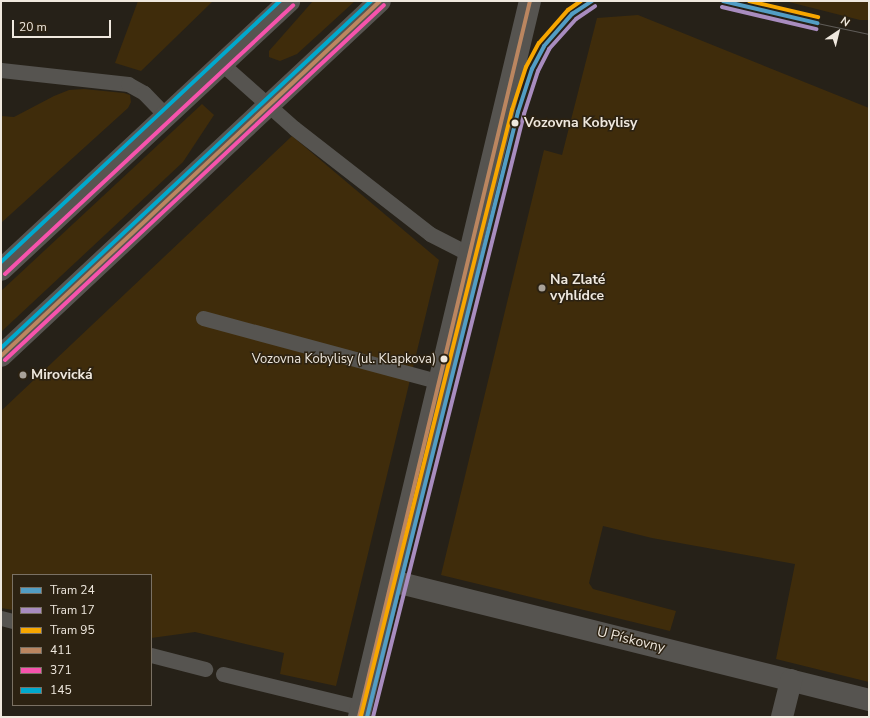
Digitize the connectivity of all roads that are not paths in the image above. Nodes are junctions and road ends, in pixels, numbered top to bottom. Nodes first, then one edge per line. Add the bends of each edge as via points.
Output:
1 (289, 1) edge
2 (380, 1) edge
3 (530, 1) edge
4 (222, 64) junction
5 (1, 70) edge
6 (268, 105) junction
7 (167, 116) junction
8 (471, 255) junction
9 (1, 270) edge
10 (204, 318) dead end
11 (1, 356) edge
12 (441, 382) junction
13 (392, 581) junction
14 (1, 618) edge
15 (12, 621) edge
16 (152, 655) edge
17 (204, 668) dead end
18 (223, 674) dead end
19 (791, 680) junction
20 (869, 700) edge
21 (360, 713) edge
22 (782, 717) edge

1 - 4 main road
2 - 6 main road
3 - 8 street
4 - 6 lane
4 - 7 main road
5 - 7 lane via 128,84 144,93
6 - 8 lane via 430,234
6 - 11 main road
7 - 9 main road
8 - 12 street
10 - 12 lane
12 - 13 street
13 - 19 street, U Pískovny
13 - 21 street
14 - 15 lane
16 - 17 lane
18 - 21 lane
19 - 20 street, U Pískovny
19 - 22 street

